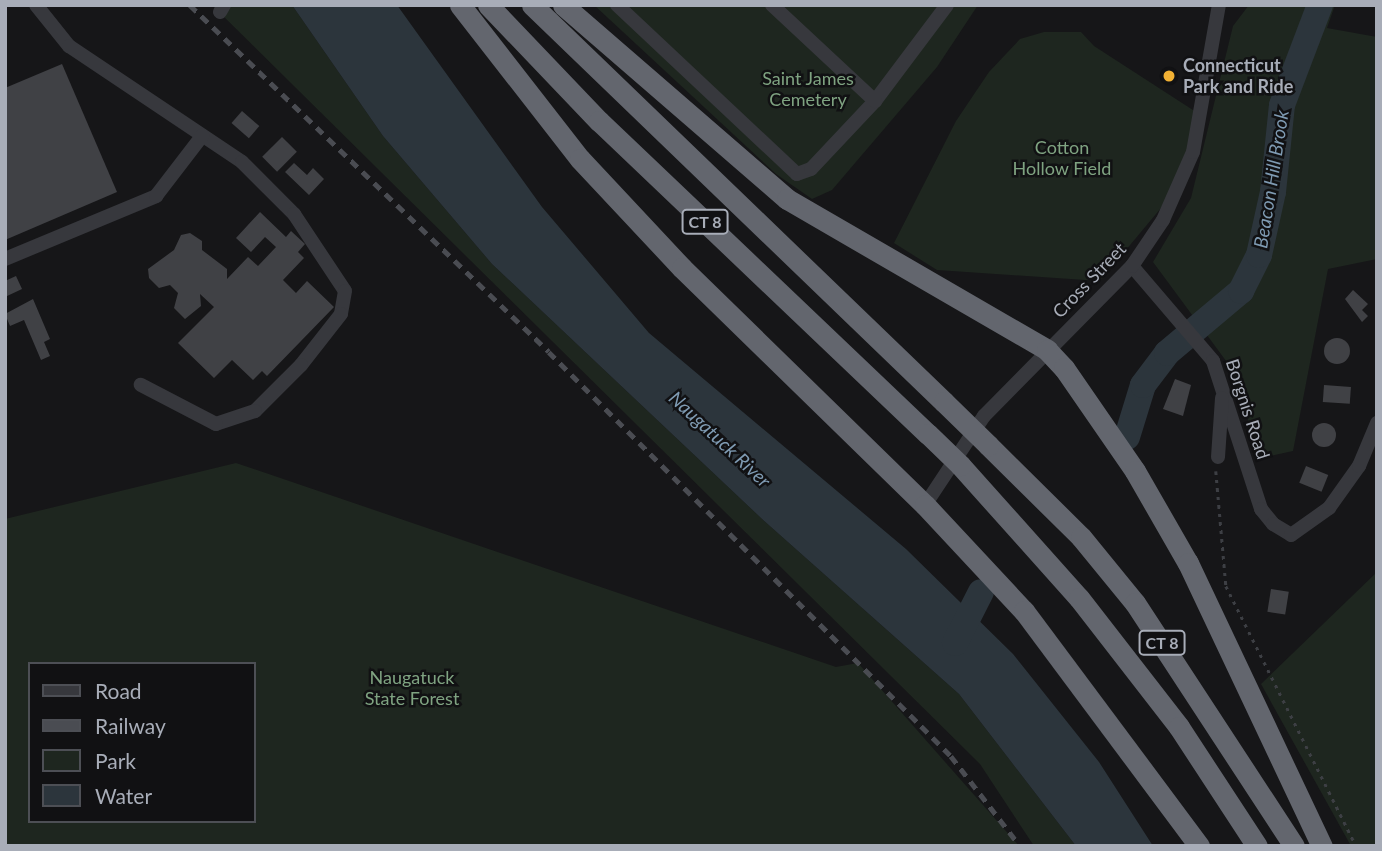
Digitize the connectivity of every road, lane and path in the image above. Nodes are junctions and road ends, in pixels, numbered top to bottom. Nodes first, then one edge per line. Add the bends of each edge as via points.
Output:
1 (36, 5) edge
2 (460, 5) edge
3 (488, 5) edge
4 (532, 5) edge
5 (563, 5) edge
6 (617, 5) edge
7 (773, 5) edge
8 (947, 5) edge
9 (1219, 5) edge
10 (875, 101) junction
11 (202, 136) junction
12 (5, 259) edge
13 (1132, 266) junction
14 (1047, 350) junction
15 (141, 386) dead end
16 (1222, 390) junction
17 (1377, 423) edge
18 (1218, 457) joint
19 (925, 505) junction
20 (1199, 846) edge
21 (1256, 846) edge
22 (1294, 846) edge
23 (1322, 846) edge
24 (1356, 846) edge

1 - 11 street via 69,46
2 - 19 highway via 580,159 682,268
3 - 21 highway, CT 8, bridge via 599,121 987,492 1079,598 1170,716
4 - 22 highway, CT 8, bridge via 1081,537 1135,603
5 - 14 highway via 787,199
6 - 10 street via 797,174 811,169
7 - 10 street
8 - 10 street
9 - 13 street, Cross Street via 1193,152 1163,220
11 - 12 street via 156,196
11 - 15 street via 242,162 295,214 345,291 341,314 301,365 254,411 216,424
13 - 14 street, Cross Street
13 - 16 street, Borgnis Road via 1202,344 1221,378
14 - 19 street, Cross Street via 984,416
14 - 23 highway via 1109,431 1188,563
16 - 17 street, Borgnis Road via 1261,509 1291,535 1329,508 1359,466
16 - 18 street
18 - 24 path via 1214,486 1226,586
19 - 20 highway via 1024,611

